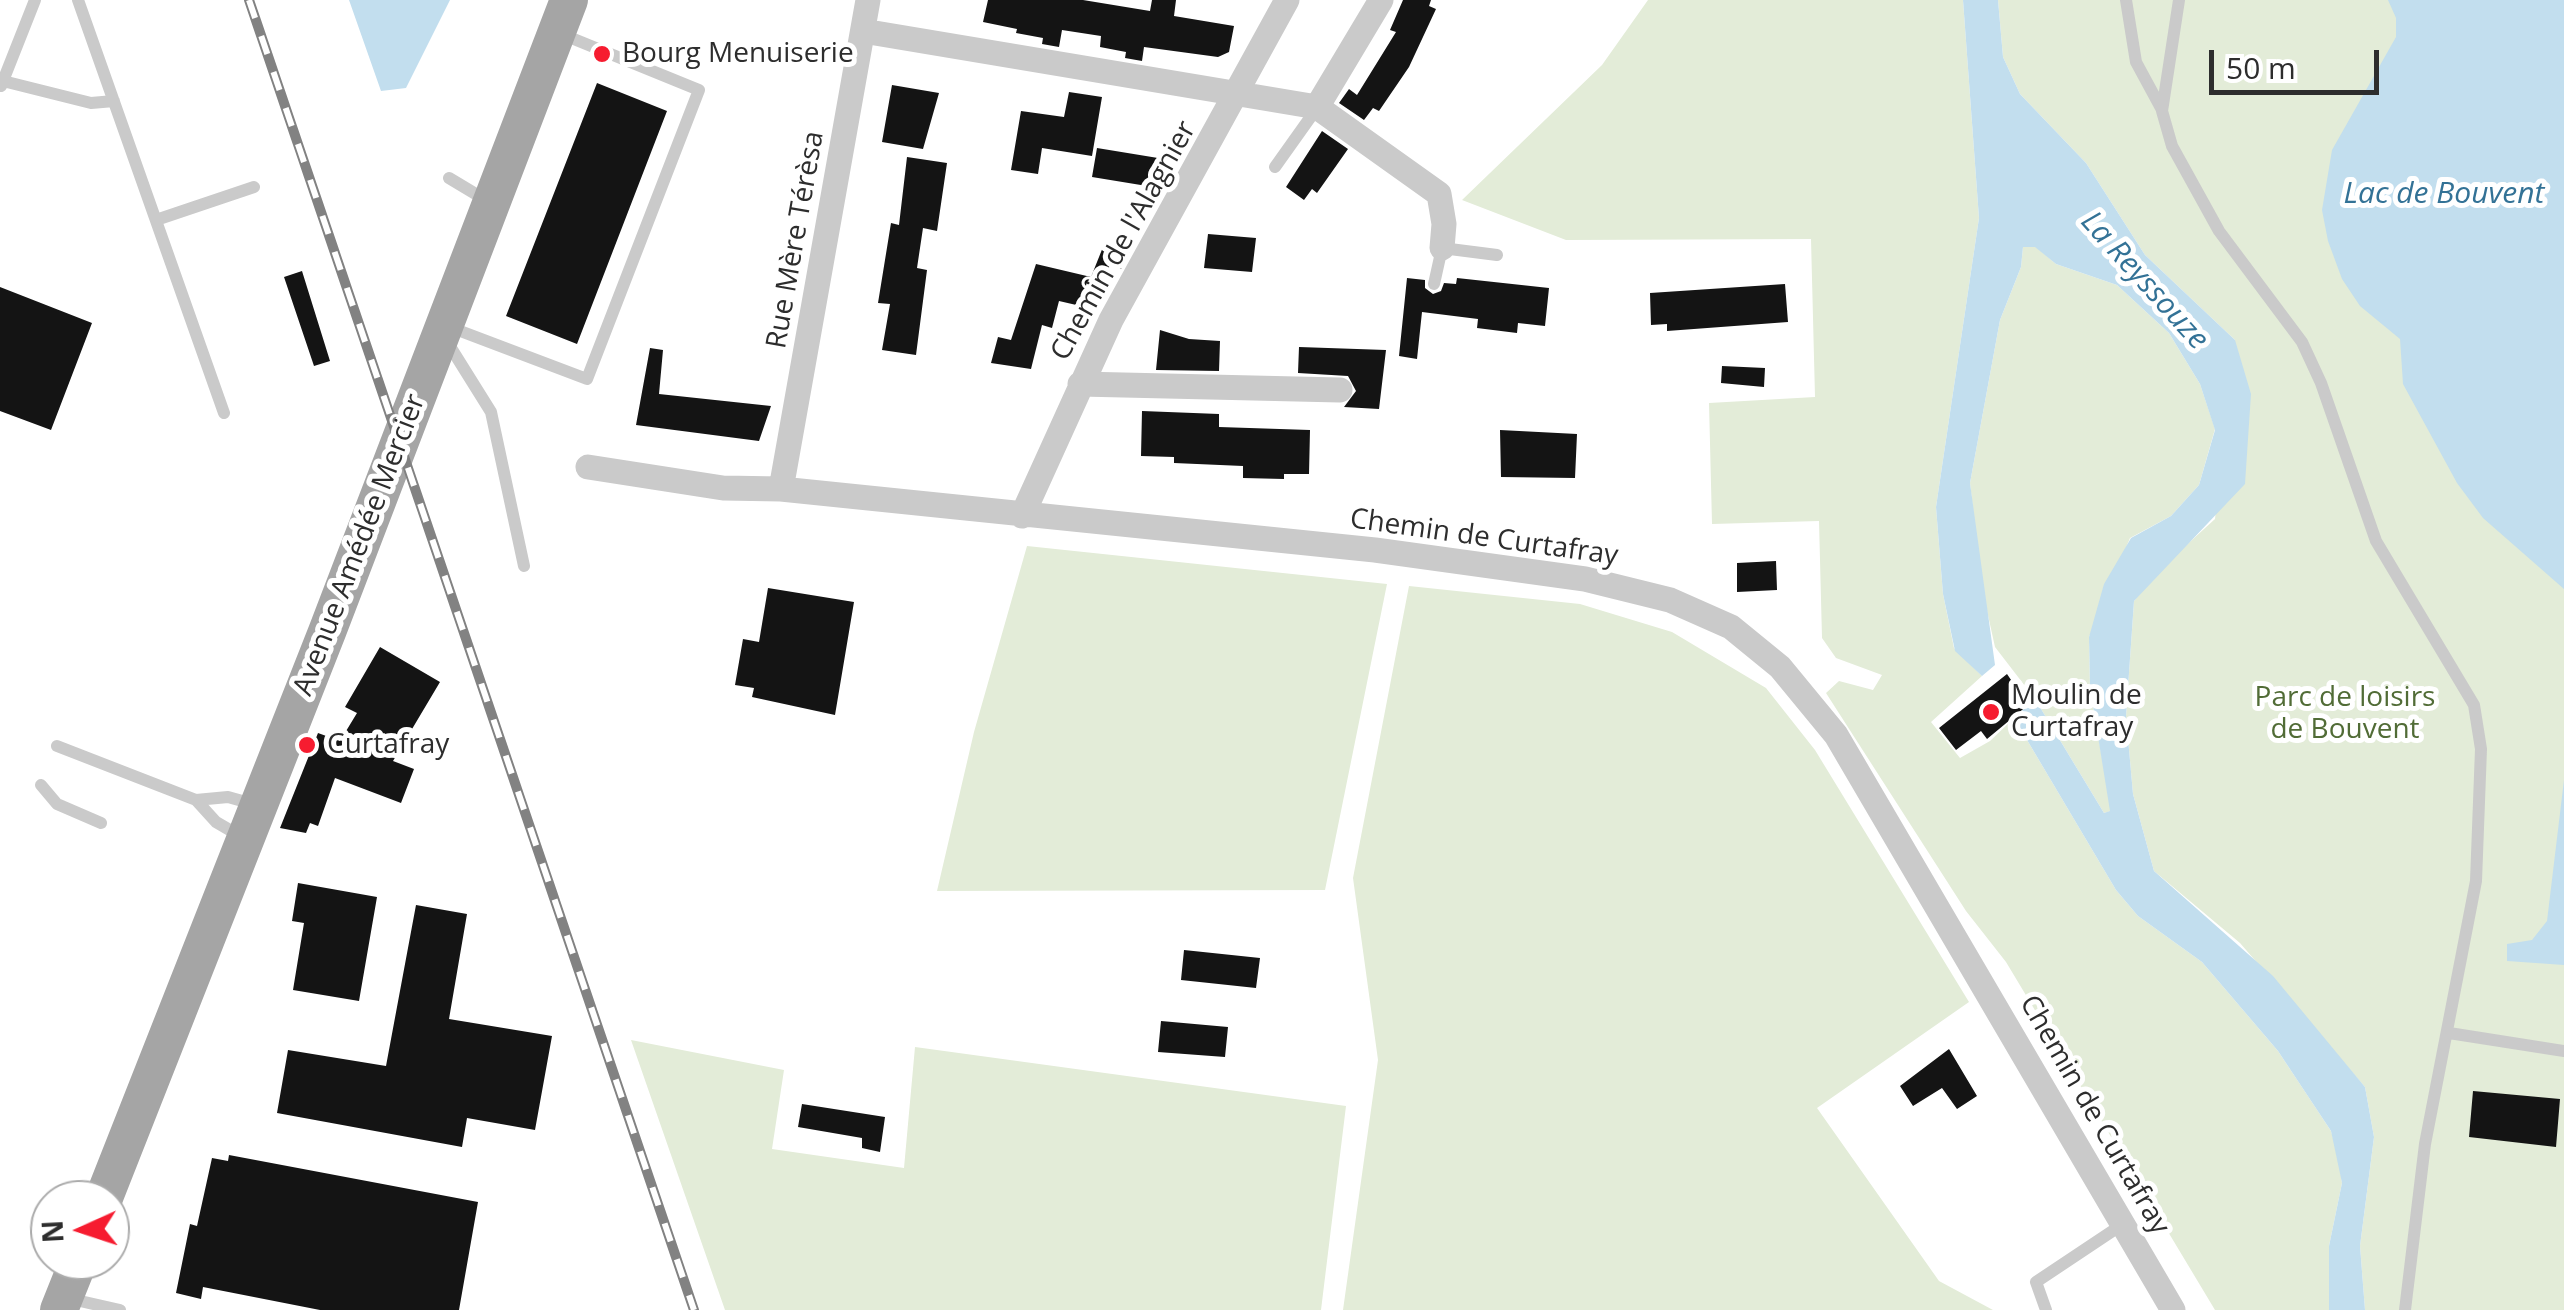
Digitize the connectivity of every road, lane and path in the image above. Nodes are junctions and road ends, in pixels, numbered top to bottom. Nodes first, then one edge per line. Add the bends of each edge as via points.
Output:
1 (34, 0) edge
2 (78, 0) edge
3 (868, 0) edge
4 (1287, 0) edge
5 (1381, 0) edge
6 (2126, 0) edge
7 (2178, 0) edge
8 (563, 16) edge
9 (863, 31) junction
10 (2, 85) edge
11 (1239, 92) junction
12 (114, 101) junction
13 (1318, 107) junction
14 (2162, 111) junction
15 (1275, 167) dead end
16 (449, 178) dead end
17 (254, 187) dead end
18 (491, 204) junction
19 (158, 219) junction
20 (1442, 248) junction
21 (1497, 255) dead end
22 (1434, 284) dead end
23 (443, 329) junction
24 (1080, 384) junction
25 (1340, 390) dead end
26 (224, 412) dead end
27 (588, 468) dead end
28 (781, 490) junction
29 (1022, 516) junction
30 (524, 566) dead end
31 (57, 746) dead end
32 (41, 785) dead end
33 (196, 800) junction
34 (101, 822) dead end
35 (252, 822) junction
36 (2449, 1033) junction
37 (2564, 1051) edge
38 (111, 1180) edge
39 (2123, 1224) junction
40 (71, 1280) edge
41 (62, 1304) edge
42 (120, 1310) edge
43 (2046, 1310) edge
44 (2173, 1310) edge
45 (2406, 1310) edge

1 - 10 lane
2 - 12 lane
3 - 9 street, Rue Mère Térèsa
4 - 11 street, Chemin de l'Alagnier
5 - 13 street
6 - 14 lane via 2136,62
7 - 14 lane
8 - 18 main road, Avenue Amédée Mercier
8 - 23 lane via 699,90 587,378
9 - 11 street
9 - 28 street, Rue Mère Térèsa
10 - 12 lane via 91,103
11 - 13 street
11 - 24 street, Chemin de l'Alagnier
12 - 19 lane
13 - 15 lane
13 - 20 street via 1439,194
14 - 36 lane via 2172,146 2220,231 2302,342 2376,541 2474,705 2482,749 2476,881
16 - 18 lane
17 - 19 lane
18 - 23 main road, Avenue Amédée Mercier
19 - 26 lane
20 - 21 lane
20 - 22 lane
23 - 30 lane via 491,412
23 - 35 main road, Avenue Amédée Mercier
24 - 25 street
24 - 29 street, Chemin de l'Alagnier
27 - 28 street, Chemin de Curtafray
28 - 29 street, Chemin de Curtafray
29 - 39 street, Chemin de Curtafray via 1585,578 1670,600 1731,627 1780,667 1836,735
31 - 33 lane
32 - 34 lane via 58,804
33 - 35 lane via 216,822
33 - 35 lane via 228,797
35 - 38 main road, Avenue Amédée Mercier
36 - 37 lane
36 - 45 lane via 2425,1144
39 - 43 lane via 2036,1282
39 - 44 street, Chemin de Curtafray
40 - 41 main road
41 - 42 lane

